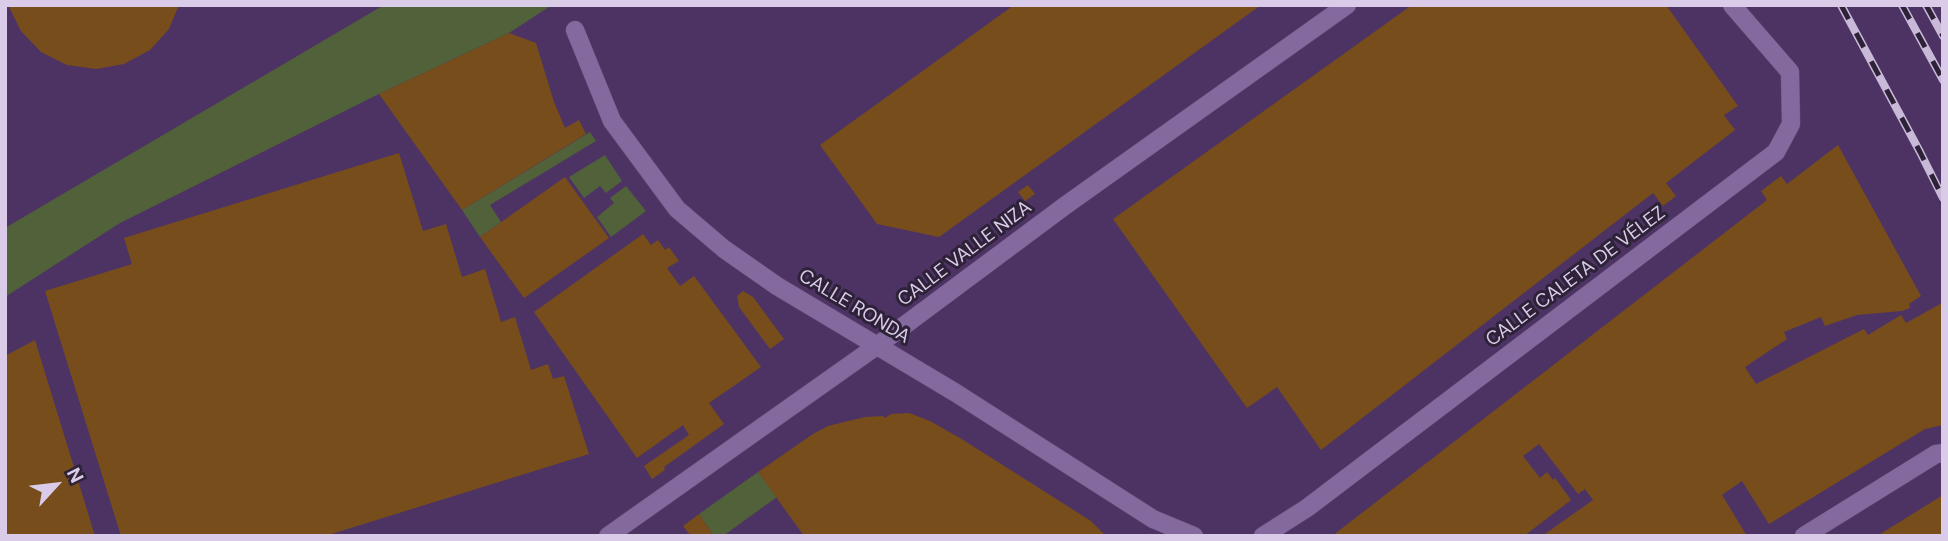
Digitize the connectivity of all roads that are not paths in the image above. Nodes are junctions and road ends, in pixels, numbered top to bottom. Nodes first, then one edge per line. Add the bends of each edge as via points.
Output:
1 (1347, 5) edge
2 (1732, 5) edge
3 (575, 30) dead end
4 (878, 345) junction
5 (1943, 453) edge
6 (608, 536) edge
7 (1194, 536) edge
8 (1263, 536) edge
9 (1804, 536) edge

1 - 4 street, CALLE VALLE NIZA
2 - 8 street, CALLE CALETA DE VÉLEZ via 1790,72 1791,124 1776,152 1307,508
3 - 4 street, CALLE RONDA via 612,121 677,209 777,286
4 - 6 street, CALLE VALLE NIZA
4 - 7 street, CALLE RONDA via 1153,519
5 - 9 street

